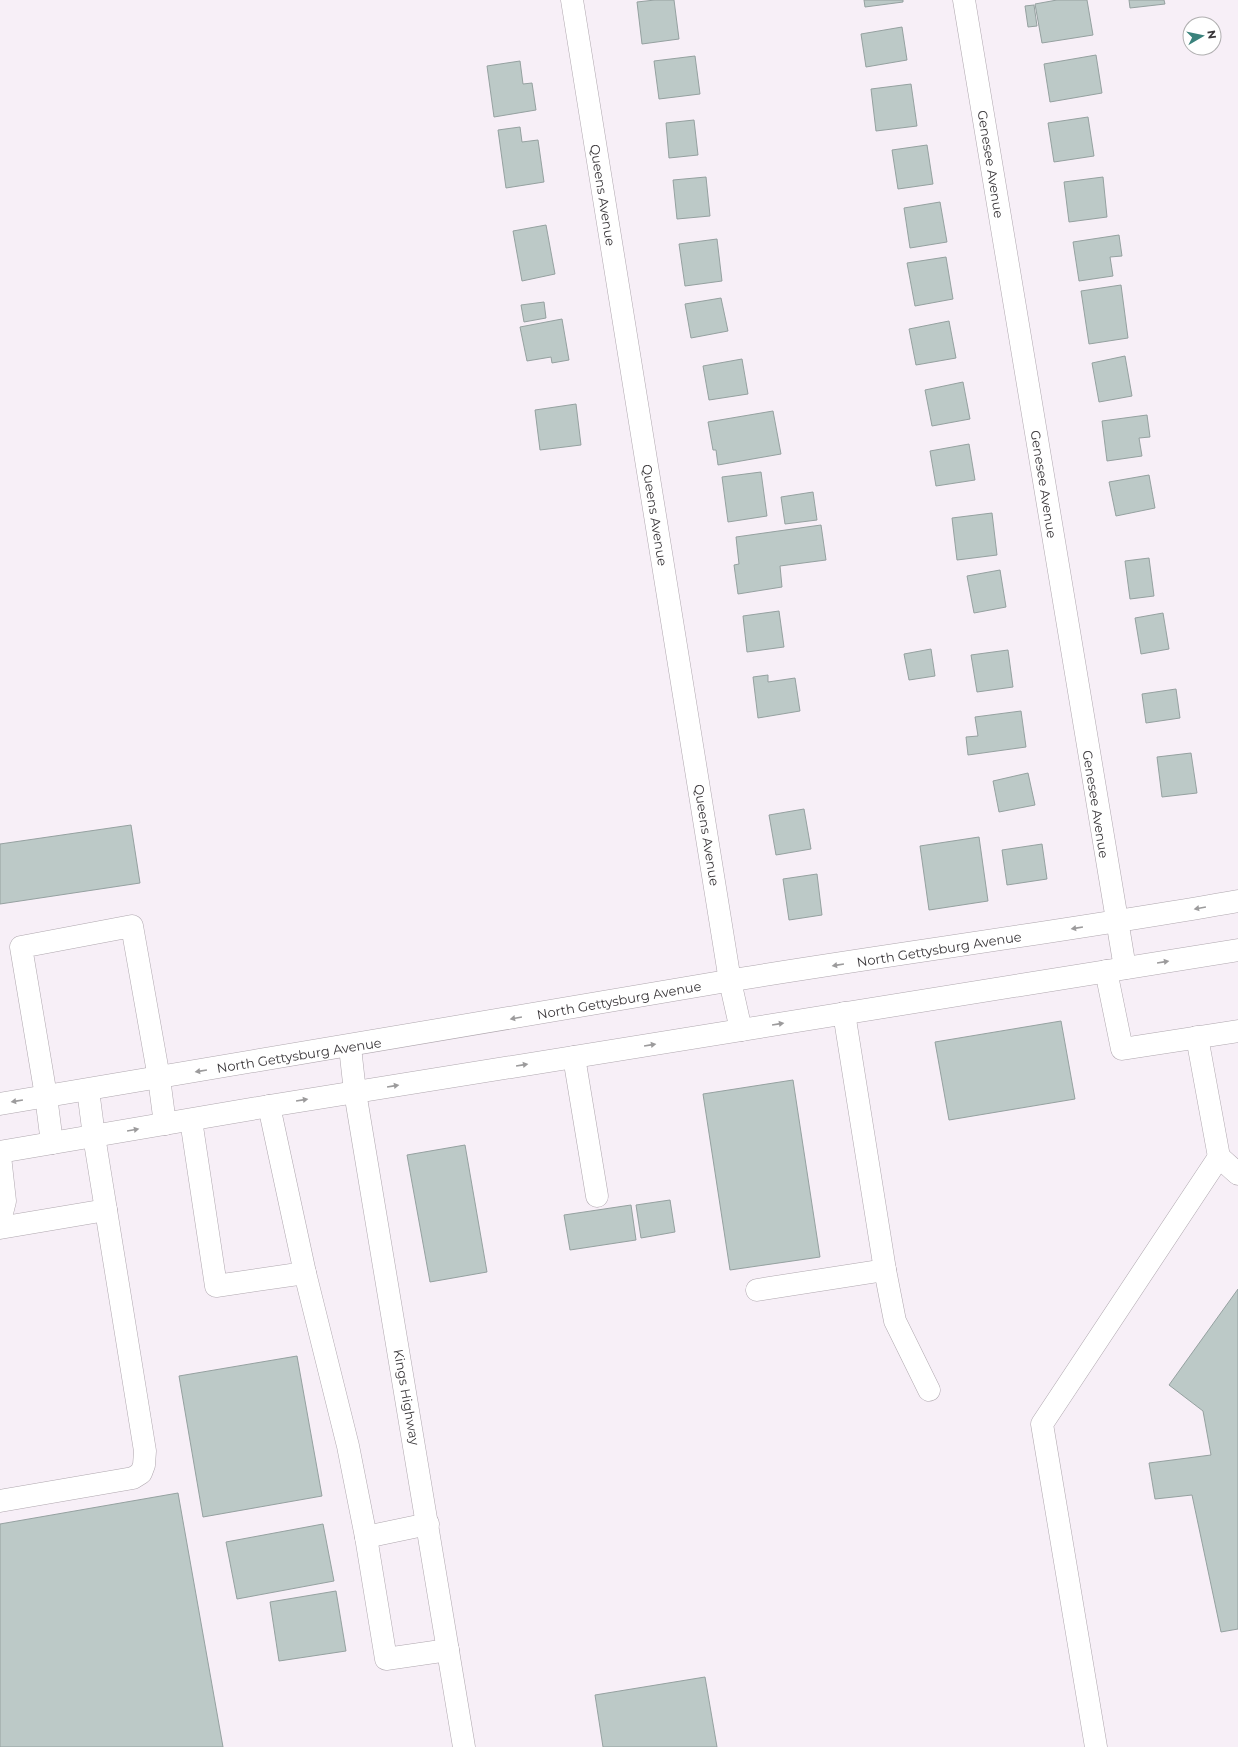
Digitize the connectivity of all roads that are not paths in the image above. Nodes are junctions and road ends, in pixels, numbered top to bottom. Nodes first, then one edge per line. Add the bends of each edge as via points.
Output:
1 (572, 0) edge
2 (964, 0) edge
3 (1238, 901) edge
4 (1116, 922) junction
5 (1238, 950) edge
6 (1115, 970) junction
7 (730, 981) junction
8 (844, 1013) junction
9 (741, 1030) junction
10 (1238, 1031) edge
11 (1198, 1037) junction
12 (350, 1046) junction
13 (574, 1057) junction
14 (159, 1078) junction
15 (88, 1090) junction
16 (355, 1092) junction
17 (46, 1096) junction
18 (0, 1104) edge
19 (269, 1106) junction
20 (191, 1120) junction
21 (165, 1124) junction
22 (94, 1136) junction
23 (52, 1143) junction
24 (0, 1152) edge
25 (0, 1156) edge
26 (1219, 1157) junction
27 (1238, 1174) edge
28 (597, 1196) dead end
29 (106, 1210) junction
30 (0, 1221) edge
31 (0, 1228) edge
32 (885, 1270) junction
33 (304, 1274) junction
34 (757, 1290) dead end
35 (929, 1390) dead end
36 (0, 1501) edge
37 (428, 1524) junction
38 (366, 1537) junction
39 (448, 1650) junction
40 (464, 1747) edge
41 (1096, 1747) edge

1 - 7 street, Queens Avenue
2 - 4 street, Genesee Avenue
3 -> 4 street, North Gettysburg Avenue
4 - 6 street, Genesee Avenue
4 -> 7 street, North Gettysburg Avenue
6 -> 5 street
6 - 8 street
6 - 11 street, Genesee Avenue via 1122,1049
7 - 9 street, Queens Avenue
7 -> 12 street, North Gettysburg Avenue
9 -> 8 street
8 - 32 street
13 -> 9 street
10 - 11 street
11 - 26 street
12 -> 14 street, North Gettysburg Avenue
12 - 16 street, Kings Highway
16 -> 13 street
13 - 28 street
14 - 15 street, North Gettysburg Avenue
14 - 17 street via 132,926 21,947
14 - 21 street
15 - 17 street, North Gettysburg Avenue
15 - 22 street
19 -> 16 street
16 - 37 street, Kings Highway
17 -> 18 street, North Gettysburg Avenue
17 - 23 street
19 - 20 street
19 - 33 street
20 - 21 street
20 - 33 street via 216,1286
22 -> 21 street
22 - 23 street
22 - 29 street
23 - 24 street
25 - 30 street via 5,1201
26 - 27 street
26 - 41 street via 1042,1424
29 - 31 street
29 - 36 street via 145,1451 144,1465 141,1473 132,1478
32 - 34 street
32 - 35 street via 895,1321
33 - 38 street via 348,1446
37 - 38 street
37 - 39 street, Kings Highway
38 - 39 street via 386,1659
39 - 40 street, Kings Highway

